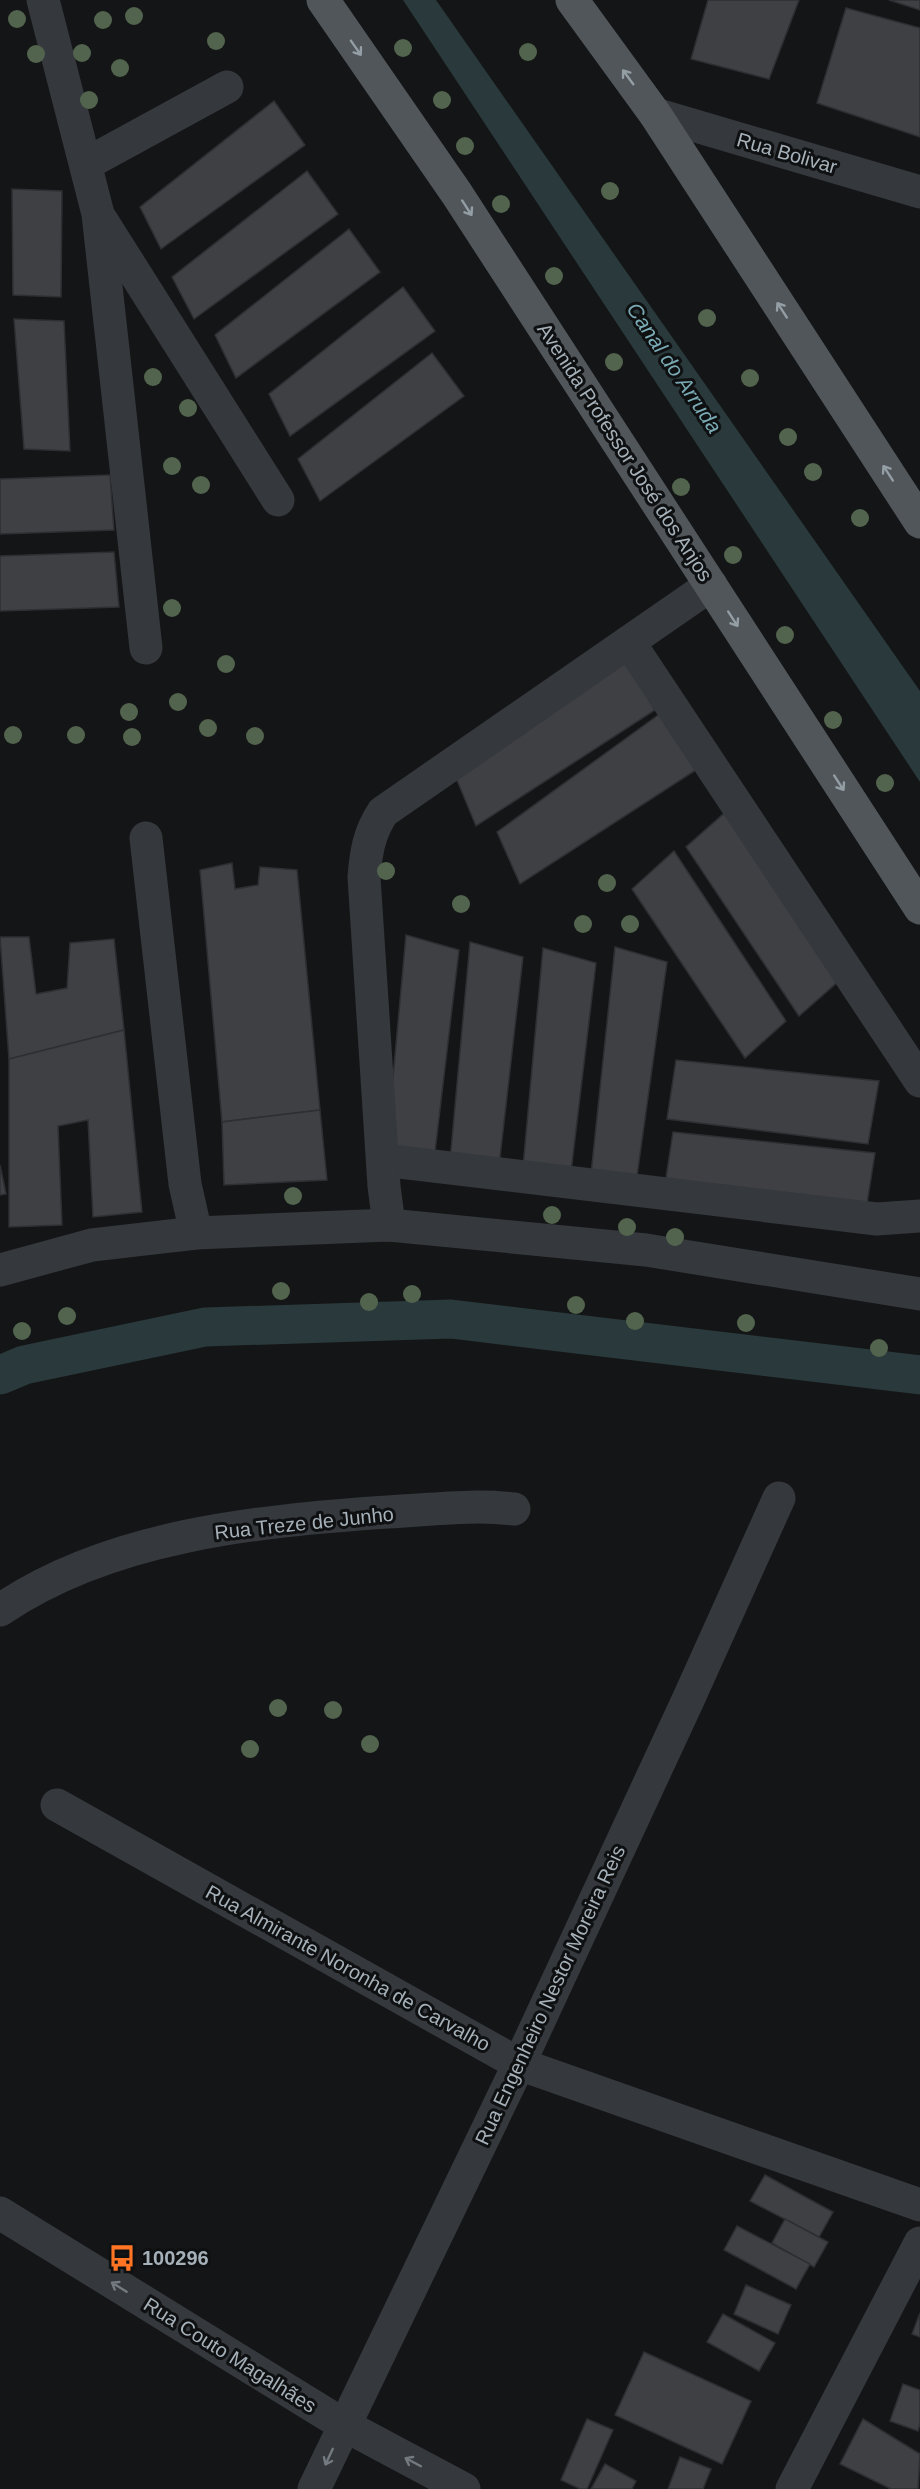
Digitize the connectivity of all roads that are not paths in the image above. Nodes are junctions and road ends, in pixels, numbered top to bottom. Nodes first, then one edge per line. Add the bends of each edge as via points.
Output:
1 (322, 0) edge
2 (572, 0) edge
3 (47, 13) edge
4 (227, 87) dead end
5 (655, 114) junction
6 (86, 164) junction
7 (920, 192) edge
8 (98, 214) junction
9 (278, 500) dead end
10 (920, 522) edge
11 (711, 585) junction
12 (629, 642) junction
13 (146, 648) dead end
14 (146, 838) dead end
15 (920, 908) edge
16 (920, 1081) edge
17 (383, 1160) junction
18 (920, 1216) edge
19 (389, 1226) junction
20 (196, 1233) junction
21 (0, 1270) edge
22 (920, 1294) edge
23 (779, 1498) dead end
24 (514, 1509) dead end
25 (0, 1610) edge
26 (57, 1805) dead end
27 (519, 2064) junction
28 (920, 2205) edge
29 (0, 2213) edge
30 (920, 2243) edge
31 (344, 2425) junction
32 (314, 2489) edge
33 (464, 2489) edge
34 (792, 2489) edge

1 -> 11 main road, Avenida Professor José dos Anjos via 464,204
5 -> 2 main road
3 - 6 street
4 - 6 street
5 - 7 street, Rua Bolivar
10 -> 5 main road
6 - 8 street
8 - 9 street
8 - 13 street
11 - 12 street
11 -> 15 main road, Avenida Professor José dos Anjos
12 - 16 street
12 - 17 street via 382,812 373,827 366,846 364,877
14 - 20 street via 185,1184
17 - 18 street via 877,1219
17 - 19 street
19 - 20 street
19 - 22 street via 646,1250
20 - 21 street via 92,1245
23 - 27 street, Rua Engenheiro Nestor Moreira Reis
24 - 25 street, Rua Treze de Junho via 488,1506 340,1515 236,1527 131,1550 27,1591
26 - 27 street, Rua Almirante Noronha de Carvalho
27 - 28 street, Rua Almirante Noronha de Carvalho
27 - 31 street, Rua Engenheiro Nestor Moreira Reis
31 -> 29 street, Rua Couto Magalhães
30 - 34 street
31 -> 32 street, Rua Engenheiro Nestor Moreira Reis
33 -> 31 street, Rua Couto Magalhães

